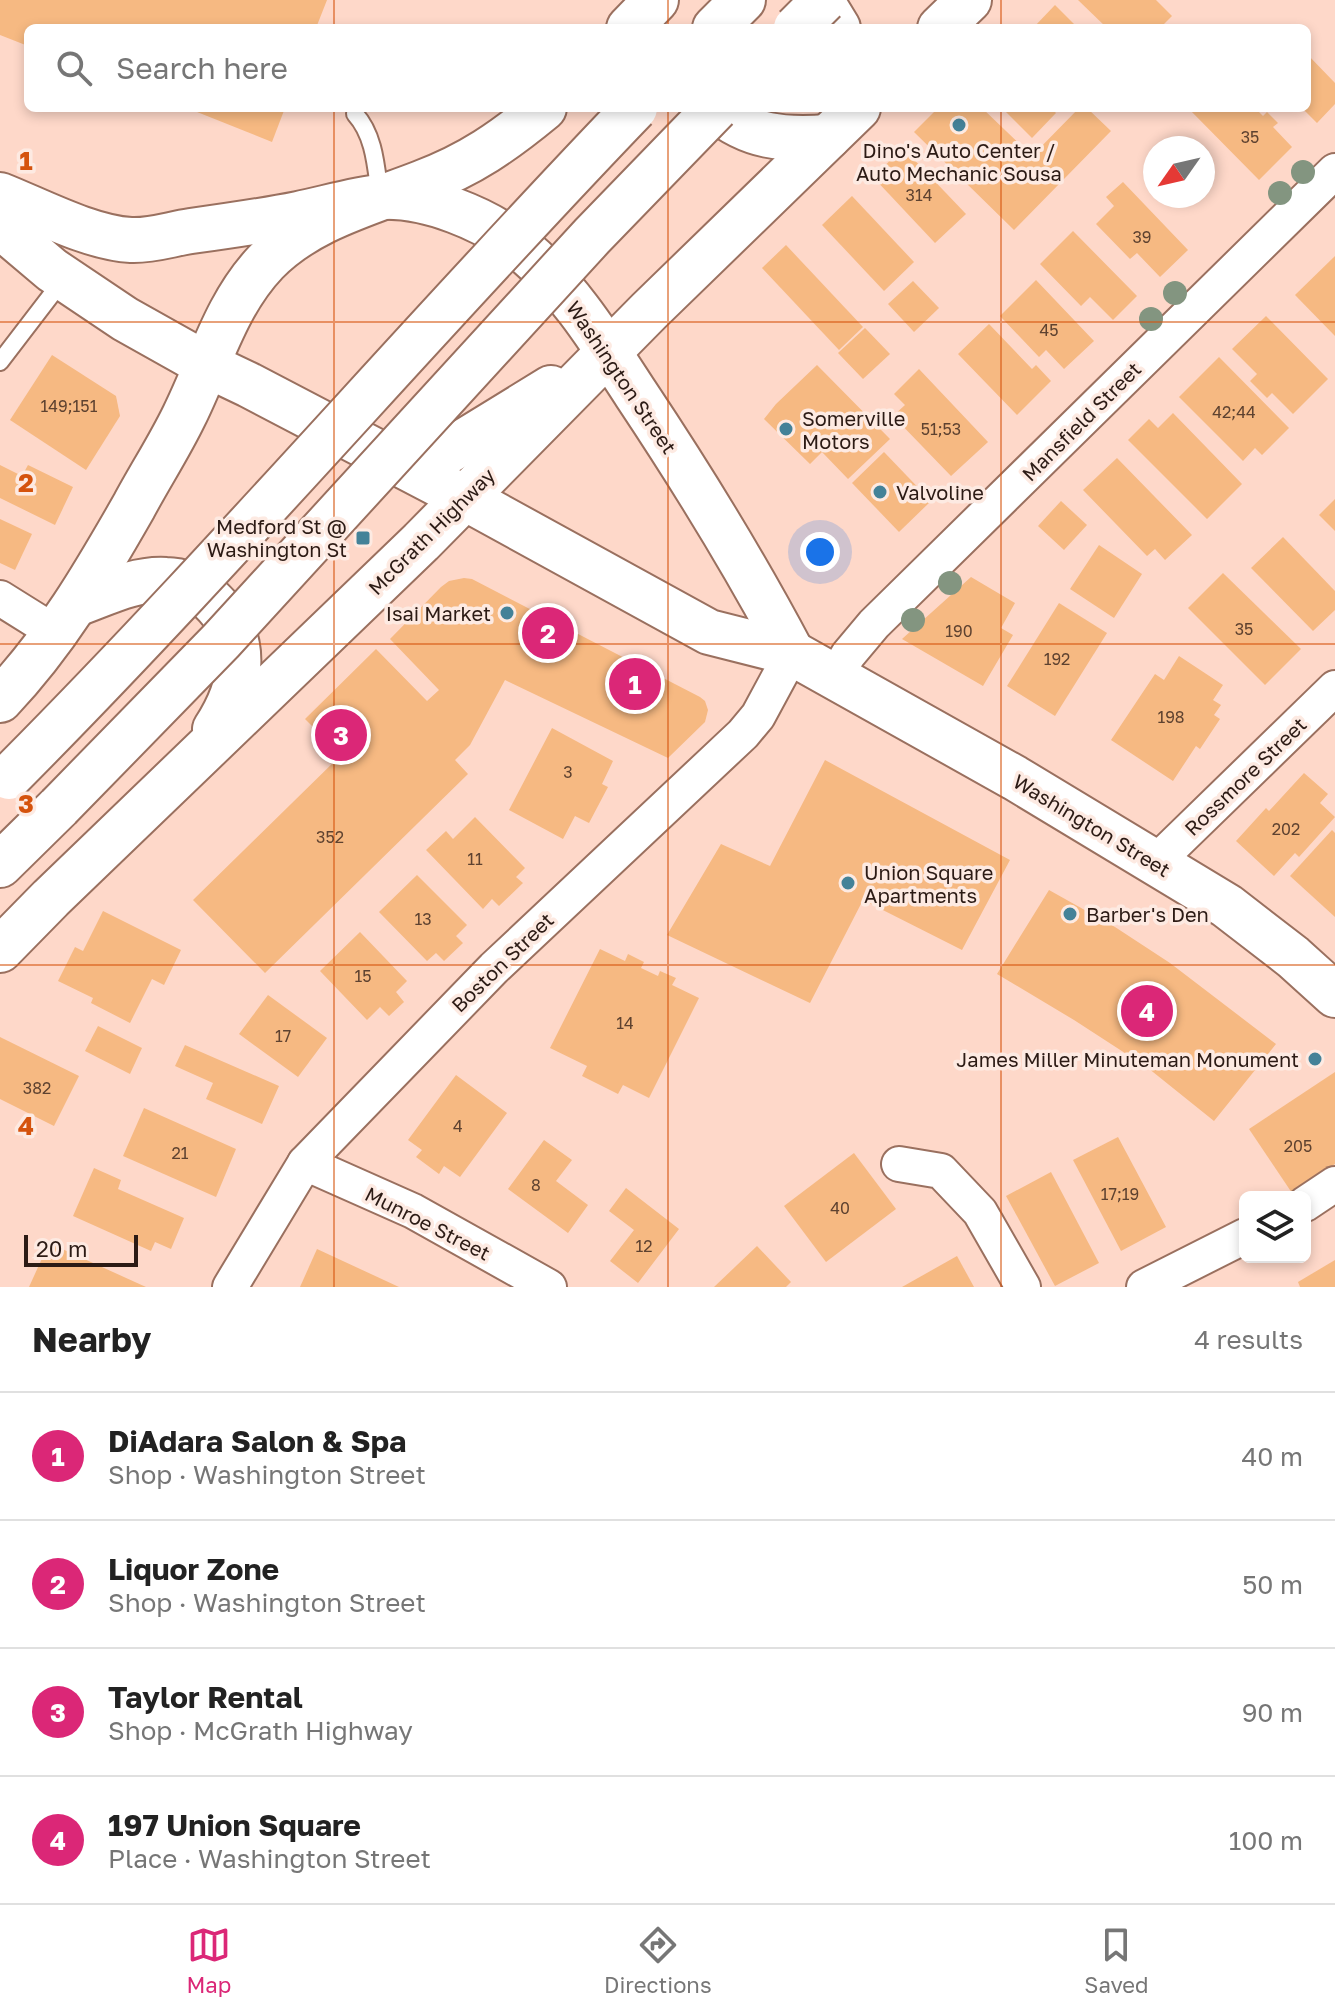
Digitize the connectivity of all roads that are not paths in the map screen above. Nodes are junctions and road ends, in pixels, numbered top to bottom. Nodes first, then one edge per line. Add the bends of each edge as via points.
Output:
1 (656, 0) edge
2 (670, 0) edge
3 (743, 0) edge
4 (822, 0) edge
5 (969, 0) edge
6 (633, 24) edge
7 (672, 24) edge
8 (719, 24) edge
9 (800, 24) edge
10 (836, 24) edge
11 (944, 24) edge
12 (539, 112) edge
13 (631, 112) edge
14 (711, 112) edge
15 (720, 112) edge
16 (355, 114) dead end
17 (846, 117) edge
18 (1335, 171) edge
19 (0, 195) edge
20 (380, 197) junction
21 (0, 226) edge
22 (64, 278) junction
23 (609, 352) junction
24 (0, 362) edge
25 (207, 365) junction
26 (402, 465) junction
27 (465, 498) junction
28 (0, 598) edge
29 (66, 618) junction
30 (792, 653) junction
31 (238, 676) junction
32 (835, 677) junction
33 (1335, 688) edge
34 (0, 700) edge
35 (185, 769) junction
36 (4, 782) edge
37 (1155, 863) junction
38 (0, 865) edge
39 (0, 950) edge
40 (1335, 995) edge
41 (305, 1163) junction
42 (899, 1164) dead end
43 (1335, 1184) edge
44 (1311, 1200) edge
45 (1239, 1239) edge
46 (230, 1287) edge
47 (549, 1287) edge
48 (1023, 1287) edge
49 (1144, 1287) edge

1 - 6 main road
2 - 7 main road
3 - 8 main road
4 - 9 main road, bridge
4 - 10 main road
5 - 11 main road
12 - 20 main road via 487,152
13 - 36 main road, bridge via 156,626
14 - 38 main road, bridge via 221,641
15 - 17 main road via 756,133 791,139
16 - 20 lane via 369,136
17 - 23 main road, McGrath Highway
18 - 32 street, Mansfield Street via 874,624
19 - 20 main road, Washington Street via 93,232 130,240
20 - 23 main road, Washington Street via 433,204 496,229 550,276
20 - 25 main road via 314,226 277,252 236,303
21 - 22 main road, Washington Street
22 - 24 lane
22 - 25 main road, Washington Street
23 - 26 main road via 442,455
23 - 27 main road, McGrath Highway
23 - 30 main road, Washington Street via 759,590
25 - 26 main road, Washington Street
25 - 29 main road via 184,417
26 - 27 main road, Washington Street
26 - 31 lane via 261,618 247,640
27 - 30 main road, Washington Street via 709,632
27 - 35 main road, McGrath Highway
28 - 29 street
29 - 31 main road via 133,584 180,581 194,586 225,617 238,646
29 - 34 main road
30 - 32 main road, Washington Street
30 - 41 street, Boston Street via 743,734 494,968
31 - 35 main road via 220,721
32 - 37 main road, Washington Street
33 - 37 street, Rossmore Street
35 - 39 main road, McGrath Highway
37 - 40 main road, Washington Street via 1227,906
41 - 46 street, Boston Street
41 - 47 street, Munroe Street via 413,1211
42 - 48 street via 941,1171 980,1212
43 - 44 street
45 - 49 street

